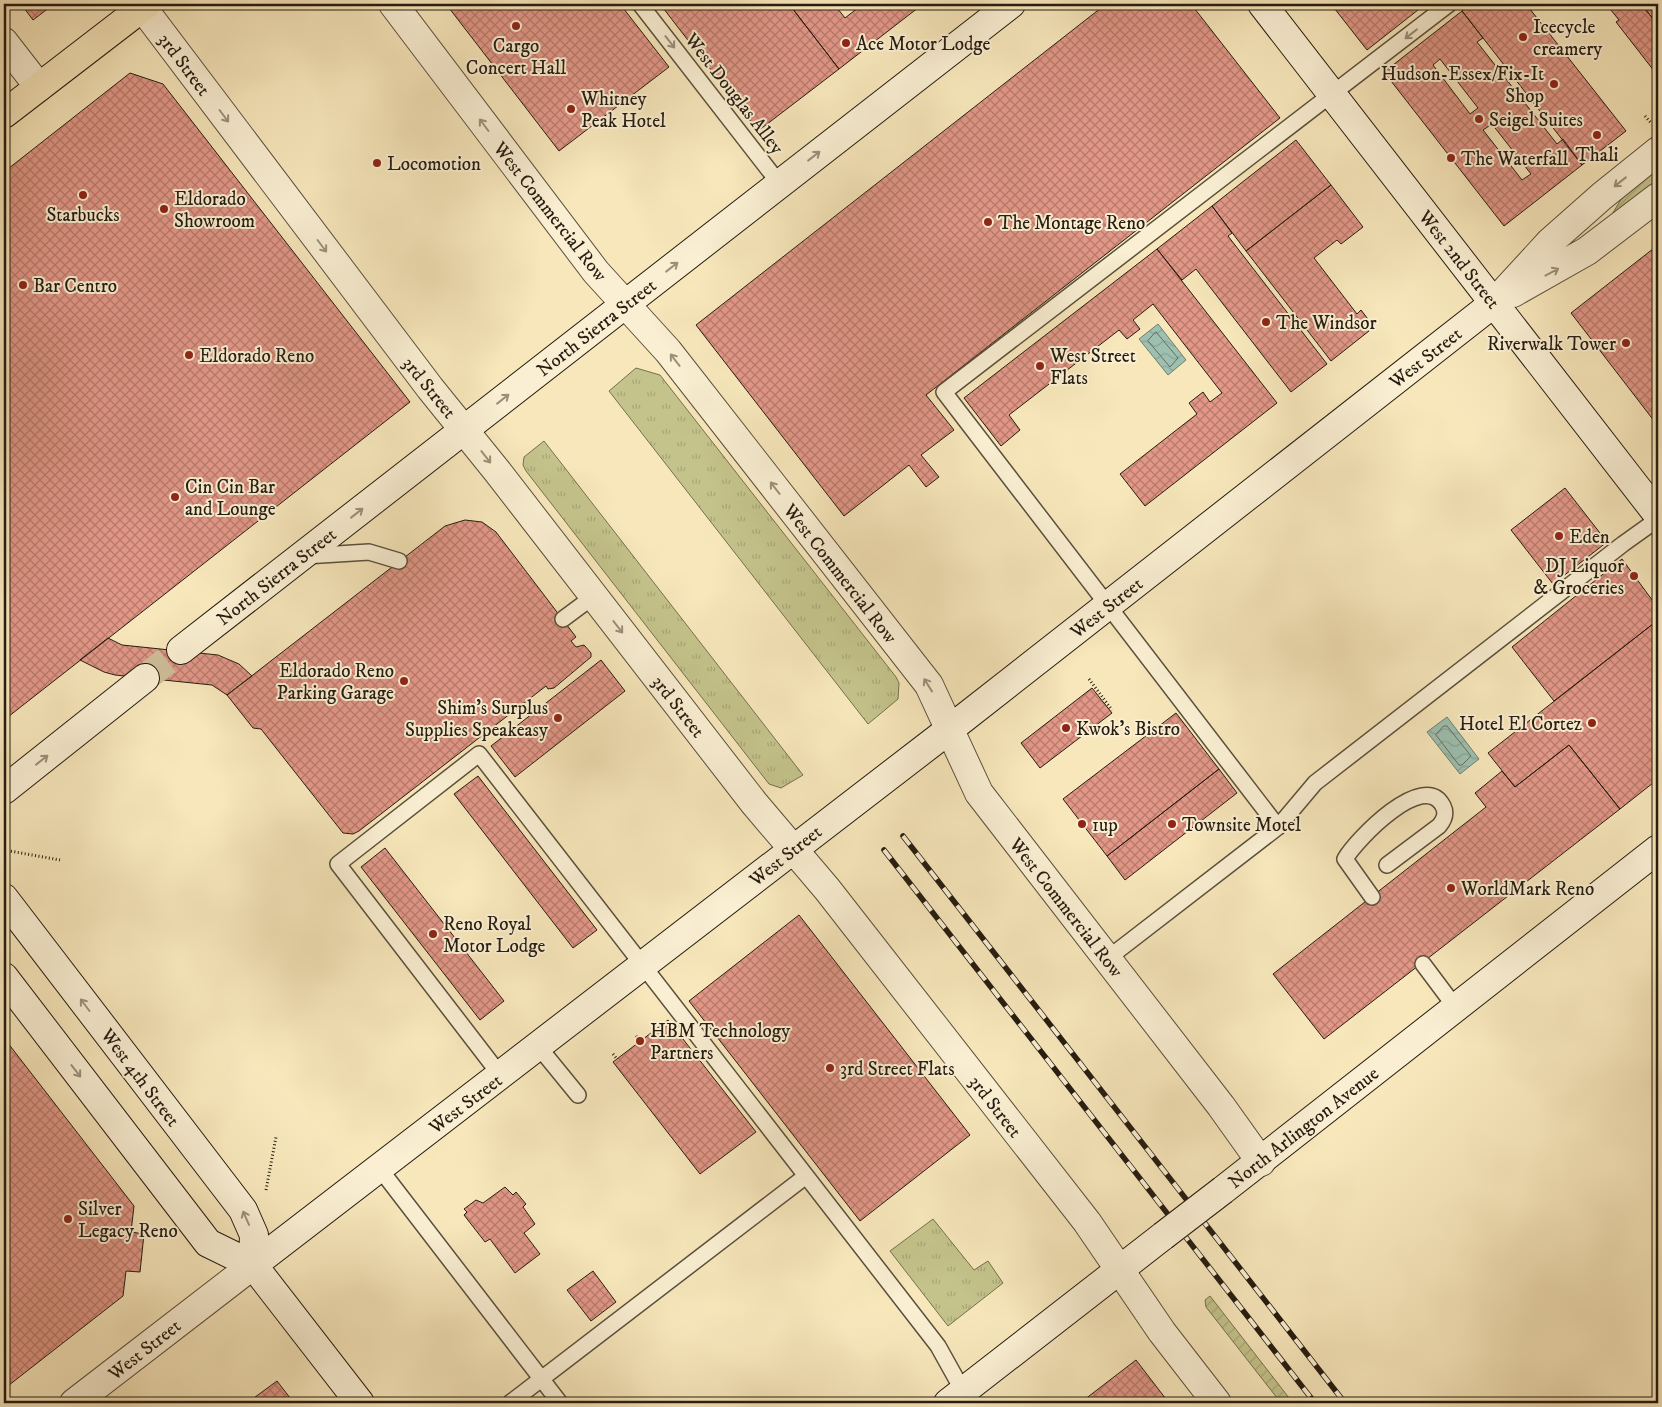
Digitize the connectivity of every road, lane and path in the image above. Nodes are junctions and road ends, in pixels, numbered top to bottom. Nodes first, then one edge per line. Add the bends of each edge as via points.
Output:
1 (393, 4) edge
2 (640, 4) edge
3 (1011, 4) edge
4 (1262, 4) edge
5 (1449, 4) edge
6 (145, 6) edge
7 (4, 42) edge
8 (39, 87) junction
9 (1332, 95) junction
10 (1653, 109) dead end
11 (4, 114) edge
12 (1658, 116) edge
13 (1658, 152) edge
14 (780, 183) junction
15 (1658, 197) edge
16 (1494, 303) junction
17 (627, 304) junction
18 (464, 429) junction
19 (1658, 515) edge
20 (1658, 519) edge
21 (301, 556) junction
22 (400, 561) dead end
23 (594, 596) junction
24 (1108, 606) junction
25 (563, 619) dead end
26 (181, 650) tunnel mouth
27 (146, 678) tunnel mouth
28 (1088, 679) dead end
29 (1112, 710) dead end
30 (950, 729) junction
31 (4, 790) edge
32 (1278, 827) junction
33 (793, 849) junction
34 (4, 850) edge
35 (1658, 850) edge
36 (60, 860) dead end
37 (1387, 865) dead end
38 (1372, 897) dead end
39 (4, 898) edge
40 (1107, 960) junction
41 (1423, 964) dead end
42 (642, 966) junction
43 (4, 977) edge
44 (1456, 1008) junction
45 (636, 1036) dead end
46 (640, 1041) dead end
47 (538, 1046) junction
48 (613, 1054) dead end
49 (617, 1059) dead end
50 (501, 1076) junction
51 (578, 1095) dead end
52 (276, 1137) dead end
53 (1261, 1162) junction
54 (380, 1169) junction
55 (806, 1176) junction
56 (264, 1198) dead end
57 (253, 1265) junction
58 (1121, 1270) junction
59 (541, 1379) junction
60 (961, 1399) edge
61 (74, 1403) edge
62 (360, 1403) edge
63 (510, 1403) edge
64 (560, 1403) edge
65 (1217, 1403) edge

17 -> 1 street, West Commercial Row via 596,272
2 -> 14 lane, West Douglas Alley
14 -> 3 street, North Sierra Street
4 - 9 street, West 2nd Street
5 -> 9 lane
6 - 8 main road
6 -> 18 street, 3rd Street
7 - 8 street
8 - 11 main road
9 - 16 street, West 2nd Street
9 - 24 lane via 944,392
10 - 12 path
13 -> 16 street, West Street via 1556,236
17 -> 14 street, North Sierra Street
16 -> 15 street, West Street via 1580,256
16 - 19 street, West 2nd Street
16 - 24 street, West Street
18 -> 17 street, North Sierra Street
30 -> 17 street, West Commercial Row via 929,685 668,351
21 -> 18 street, North Sierra Street
18 -> 23 street, 3rd Street
20 - 32 lane via 1315,783
21 - 22 lane via 369,552
21 - 26 street, North Sierra Street
23 - 25 lane
23 -> 33 street, 3rd Street
24 - 30 street, West Street
24 - 32 lane
31 -> 27 street
28 - 29 path
30 - 33 street, West Street
30 - 40 street, West Commercial Row via 979,793
32 - 40 lane
33 - 42 street, West Street
33 - 58 street, 3rd Street via 1087,1222
34 - 36 path
35 - 44 street, North Arlington Avenue
37 - 38 lane via 1439,826 1445,811 1440,801 1430,795 1396,808 1353,845 1345,859
57 -> 39 street, West 4th Street via 254,1235 243,1210
40 - 53 street, West Commercial Row
41 - 44 lane
42 - 47 street, West Street
42 - 50 lane via 479,754 338,864
42 - 55 lane
43 -> 57 street via 208,1243
44 - 53 street, North Arlington Avenue
45 - 46 path
47 - 50 street, West Street
47 - 51 lane
48 - 49 path
50 - 54 street, West Street
52 - 56 path
53 - 58 street, North Arlington Avenue, bridge
54 - 57 street, West Street
54 - 59 lane
55 - 59 lane
55 - 60 lane via 938,1346
57 - 61 street, West Street
57 - 62 street
58 - 60 street, North Arlington Avenue
58 - 65 street, 3rd Street via 1162,1332
59 - 63 lane
59 - 64 lane

